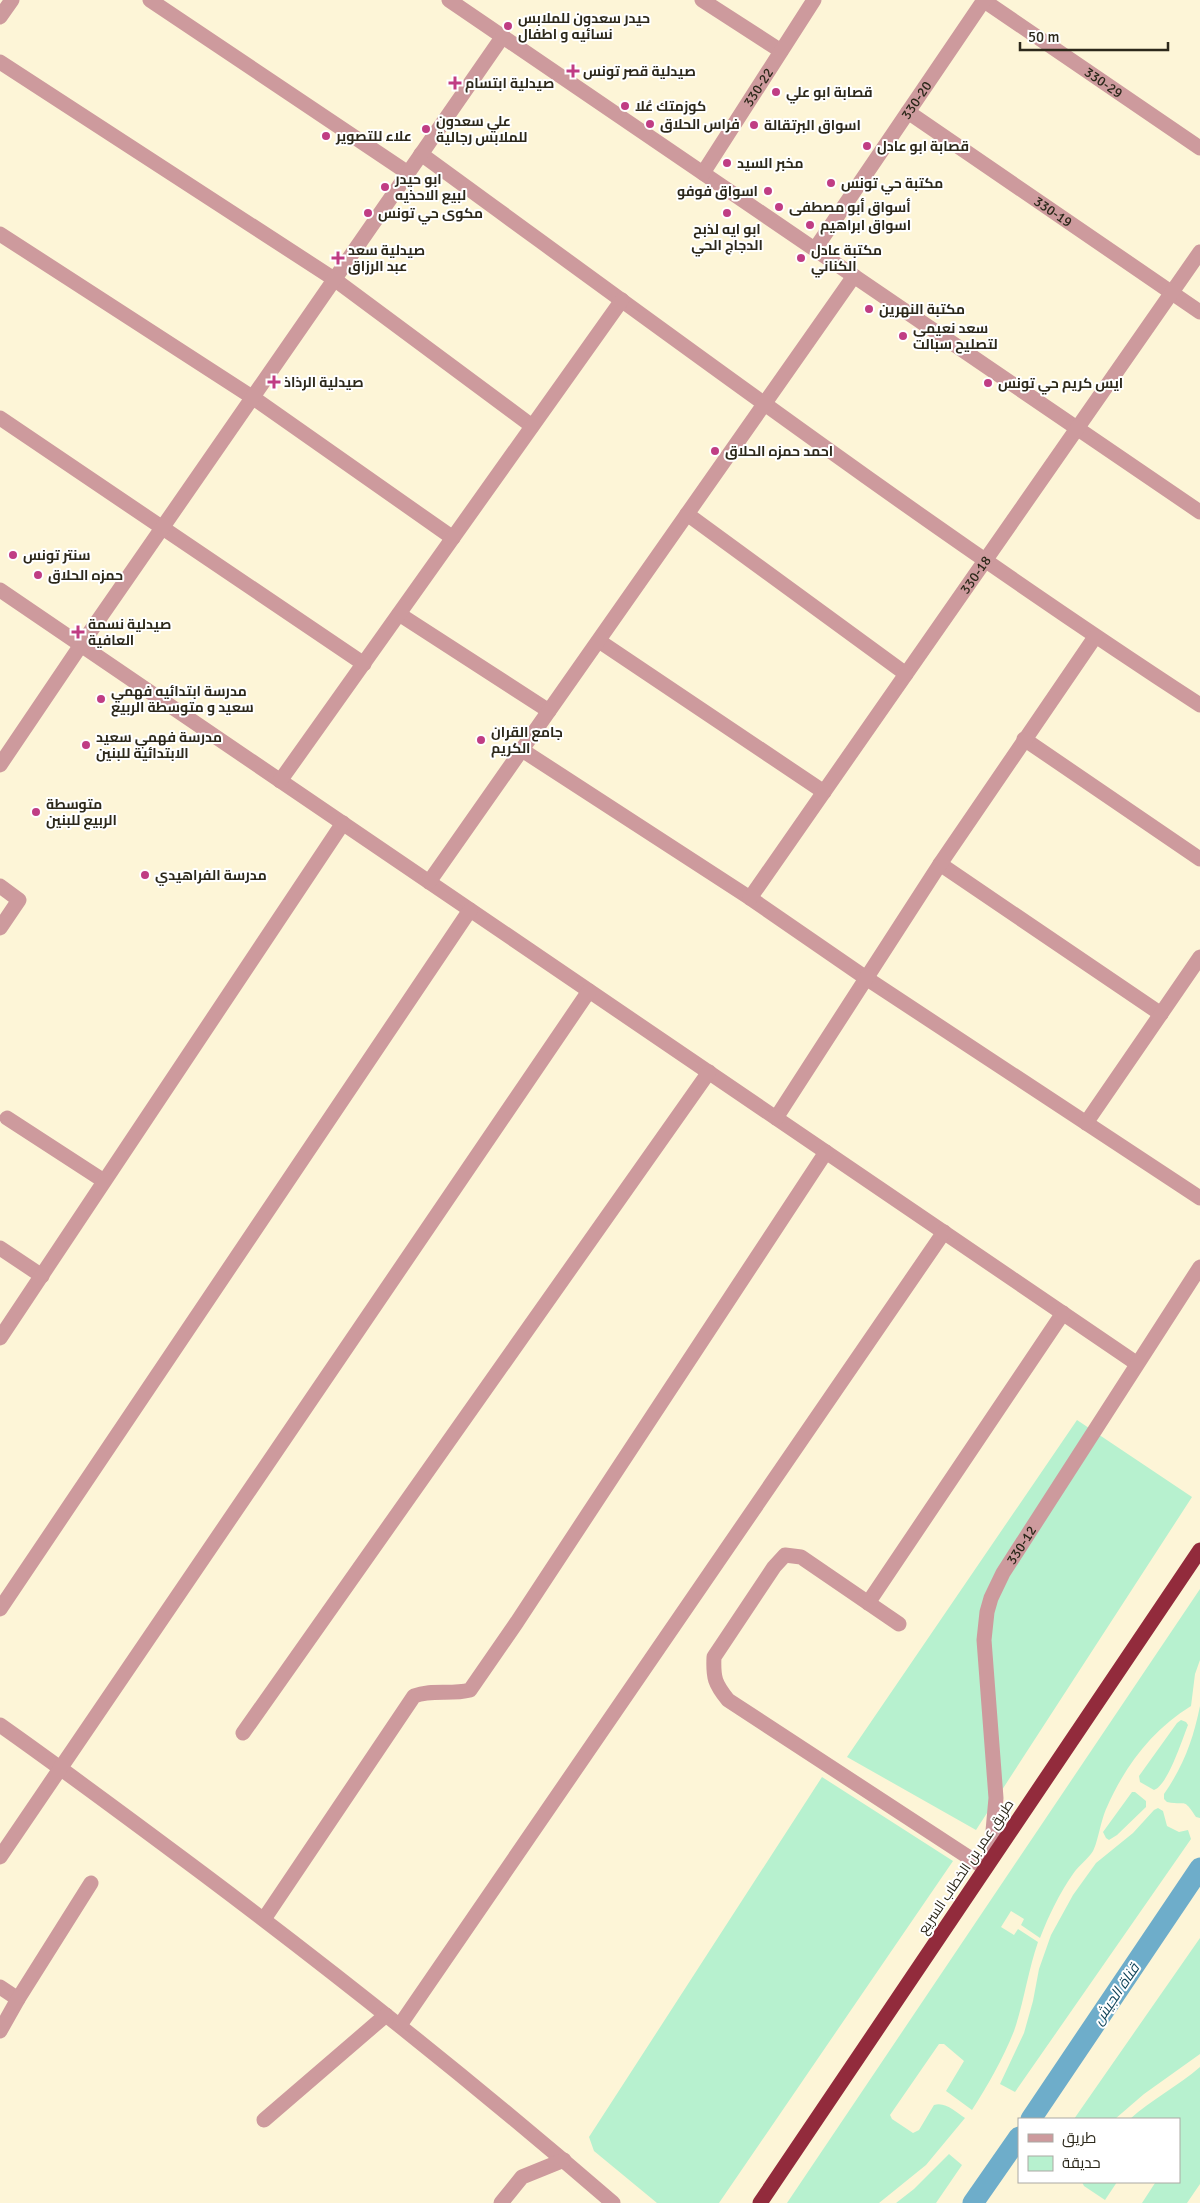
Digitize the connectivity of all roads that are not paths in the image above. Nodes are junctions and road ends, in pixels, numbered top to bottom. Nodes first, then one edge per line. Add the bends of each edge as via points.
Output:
1 (12, 0) edge
2 (150, 0) edge
3 (449, 0) edge
4 (702, 0) edge
5 (814, 0) edge
6 (983, 0) edge
7 (0, 17) edge
8 (503, 36) junction
9 (781, 51) junction
10 (0, 62) edge
11 (908, 112) junction
12 (1200, 148) edge
13 (421, 154) junction
14 (408, 173) junction
15 (703, 173) junction
16 (0, 234) edge
17 (815, 249) junction
18 (1200, 252) edge
19 (854, 276) junction
20 (334, 279) junction
21 (1172, 293) junction
22 (622, 300) junction
23 (1200, 312) edge
24 (252, 397) junction
25 (765, 404) junction
26 (0, 418) edge
27 (532, 426) junction
28 (1077, 428) junction
29 (1200, 512) edge
30 (688, 514) junction
31 (162, 528) junction
32 (453, 538) junction
33 (985, 561) junction
34 (0, 590) edge
35 (399, 614) junction
36 (1096, 637) junction
37 (599, 640) junction
38 (80, 645) junction
39 (364, 664) junction
40 (906, 674) junction
41 (1200, 705) edge
42 (549, 711) junction
43 (1024, 739) junction
44 (522, 750) junction
45 (0, 765) edge
46 (280, 781) junction
47 (824, 792) junction
48 (343, 823) junction
49 (1200, 860) edge
50 (940, 864) junction
51 (429, 882) junction
52 (0, 886) edge
53 (750, 898) junction
54 (470, 910) junction
55 (0, 928) edge
56 (1200, 957) edge
57 (866, 978) junction
58 (590, 991) junction
59 (1161, 1014) junction
60 (709, 1072) junction
61 (7, 1118) dead end
62 (776, 1118) junction
63 (1086, 1123) junction
64 (826, 1152) junction
65 (104, 1181) junction
66 (1200, 1198) edge
67 (944, 1232) junction
68 (0, 1248) edge
69 (1200, 1267) edge
70 (42, 1276) junction
71 (1063, 1313) junction
72 (0, 1338) edge
73 (1136, 1363) junction
74 (1200, 1550) edge
75 (868, 1603) junction
76 (0, 1609) edge
77 (899, 1624) dead end
78 (0, 1725) edge
79 (243, 1733) dead end
80 (61, 1767) junction
81 (0, 1856) edge
82 (986, 1866) junction
83 (92, 1883) dead end
84 (264, 1919) junction
85 (0, 1987) edge
86 (18, 1999) junction
87 (386, 2014) junction
88 (400, 2025) junction
89 (0, 2031) edge
90 (264, 2120) dead end
91 (564, 2160) junction
92 (501, 2203) edge
93 (613, 2203) edge
94 (760, 2203) edge

1 - 7 street
2 - 14 street
3 - 8 street
4 - 9 street
5 - 9 street, 330-22
6 - 11 street, 330-20
6 - 12 street, 330-29
8 - 13 street
8 - 15 street
9 - 15 street, 330-22
10 - 20 street
11 - 17 street, 330-20
11 - 21 street, 330-19
13 - 14 street
13 - 22 street
14 - 20 street
15 - 17 street
16 - 24 street
17 - 19 street
18 - 21 street, 330-18
19 - 25 street
19 - 28 street
20 - 24 street
20 - 27 street
21 - 23 street, 330-19
21 - 28 street, 330-18
22 - 25 street
22 - 27 street
24 - 31 street
24 - 32 street
25 - 30 street
25 - 33 street
26 - 31 street
27 - 32 street
28 - 29 street
28 - 33 street, 330-18
30 - 37 street
30 - 40 street
31 - 38 street
31 - 39 street
32 - 35 street
33 - 36 street
33 - 40 street, 330-18
34 - 38 street
35 - 39 street
35 - 42 street
36 - 41 street
36 - 43 street
37 - 42 street
37 - 47 street
38 - 45 street
38 - 46 street
39 - 46 street
40 - 47 street, 330-18
42 - 44 street
43 - 49 street
43 - 50 street
44 - 51 street
44 - 53 street
46 - 48 street
47 - 53 street, 330-18
48 - 51 street
48 - 65 street
50 - 57 street
50 - 59 street
51 - 54 street
52 - 55 street via 19,900
53 - 57 street
54 - 58 street
54 - 76 street
56 - 59 street
57 - 62 street
57 - 63 street
58 - 60 street
58 - 80 street
59 - 63 street
60 - 62 street
60 - 79 street
61 - 65 street
62 - 64 street
63 - 66 street
64 - 67 street
64 - 84 street via 470,1690 423,1692 414,1696
65 - 70 street
67 - 71 street
67 - 88 street
68 - 70 street
69 - 73 street, 330-12
70 - 72 street
71 - 73 street
71 - 75 street
73 - 82 street, 330-12 via 1003,1572 991,1598 984,1640 996,1798
74 - 82 highway, طريق عمر بن الخطاب السريع
75 - 77 street
75 - 82 street via 801,1557 785,1555 714,1657 716,1686 728,1700
78 - 80 street
80 - 81 street
80 - 84 street
82 - 94 highway, طريق عمر بن الخطاب السريع
83 - 86 street
84 - 87 street
85 - 86 street
86 - 89 street
87 - 88 street
87 - 90 street
88 - 91 street
91 - 92 street via 522,2177
91 - 93 street

